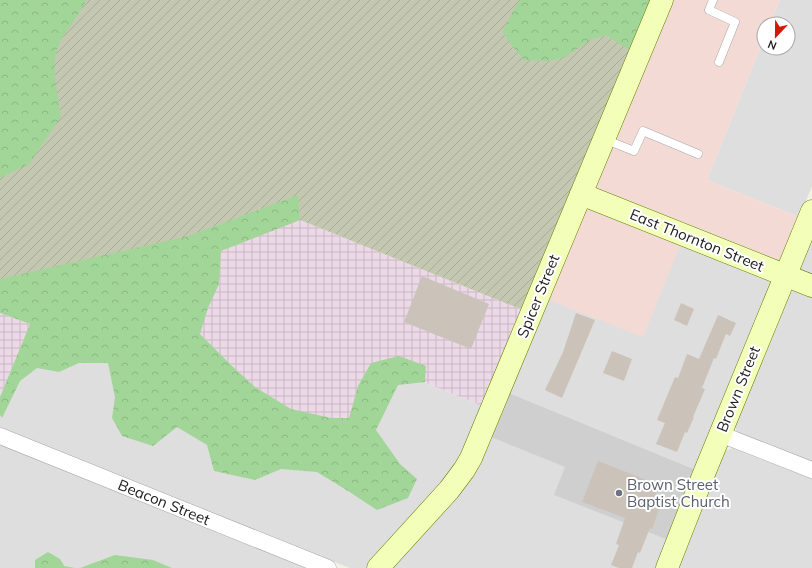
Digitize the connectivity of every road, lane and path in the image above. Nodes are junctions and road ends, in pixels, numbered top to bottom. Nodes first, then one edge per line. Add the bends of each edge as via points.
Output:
1 (662, 0) edge
2 (713, 0) edge
3 (719, 62) dead end
4 (604, 139) junction
5 (698, 154) dead end
6 (581, 194) junction
7 (812, 211) edge
8 (785, 275) junction
9 (812, 286) edge
10 (720, 434) junction
11 (0, 436) edge
12 (812, 470) edge
13 (328, 568) edge
14 (378, 568) edge
15 (667, 568) edge

1 - 4 street, Spicer Street
2 - 3 lane via 709,10 735,22
4 - 5 lane via 634,151 643,130
4 - 6 street, Spicer Street
6 - 8 street, East Thornton Street
6 - 14 street, Spicer Street via 471,458 449,490
7 - 8 street, Brown Street
8 - 9 street, East Thornton Street
8 - 10 street, Brown Street
10 - 12 street
10 - 15 street, Brown Street
11 - 13 street, Beacon Street

